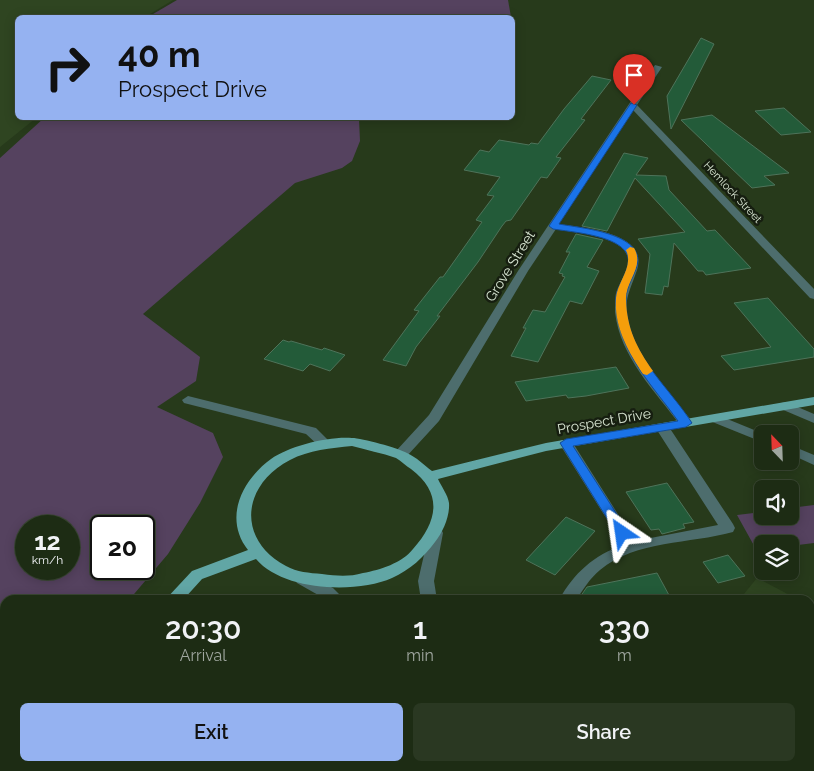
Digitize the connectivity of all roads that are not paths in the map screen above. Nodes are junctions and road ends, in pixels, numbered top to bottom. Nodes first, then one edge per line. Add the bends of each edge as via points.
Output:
1 (658, 67) dead end
2 (634, 105) junction
3 (553, 226) junction
4 (814, 296) edge
5 (188, 400) dead end
6 (814, 401) edge
7 (786, 406) junction
8 (715, 418) junction
9 (814, 419) edge
10 (686, 423) junction
11 (662, 427) junction
12 (754, 435) edge
13 (566, 443) junction
14 (325, 444) junction
15 (401, 454) junction
16 (799, 454) edge
17 (814, 460) edge
18 (430, 476) junction
19 (436, 533) junction
20 (632, 548) junction
21 (257, 553) junction
22 (300, 578) junction
23 (178, 595) edge
24 (331, 595) edge
25 (428, 595) edge
26 (571, 595) edge

1 - 2 street, Grove Street
2 - 3 street, Grove Street
2 - 4 street, Hemlock Street
3 - 10 street via 603,235 630,250 633,264 621,298 624,329 640,362
3 - 15 street, Grove Street via 434,418
5 - 14 street via 311,431
6 - 7 main road, Prospect Drive
7 - 8 main road, Prospect Drive
7 - 9 street
8 - 10 main road, Prospect Drive
8 - 12 street
10 - 11 main road, Prospect Drive
11 - 13 main road, Prospect Drive
11 - 20 street via 728,528
13 - 18 main road, Prospect Drive
13 - 20 street
14 - 15 main road via 369,444
14 - 21 main road via 299,450 277,461 259,476 246,494 242,514 245,534
15 - 18 main road
16 - 17 street
18 - 19 main road via 440,494 442,513
19 - 22 main road via 415,558 382,576 341,583
19 - 25 street via 426,581
20 - 26 street via 597,565
21 - 22 main road via 276,568
21 - 23 main road via 197,575
22 - 24 street

